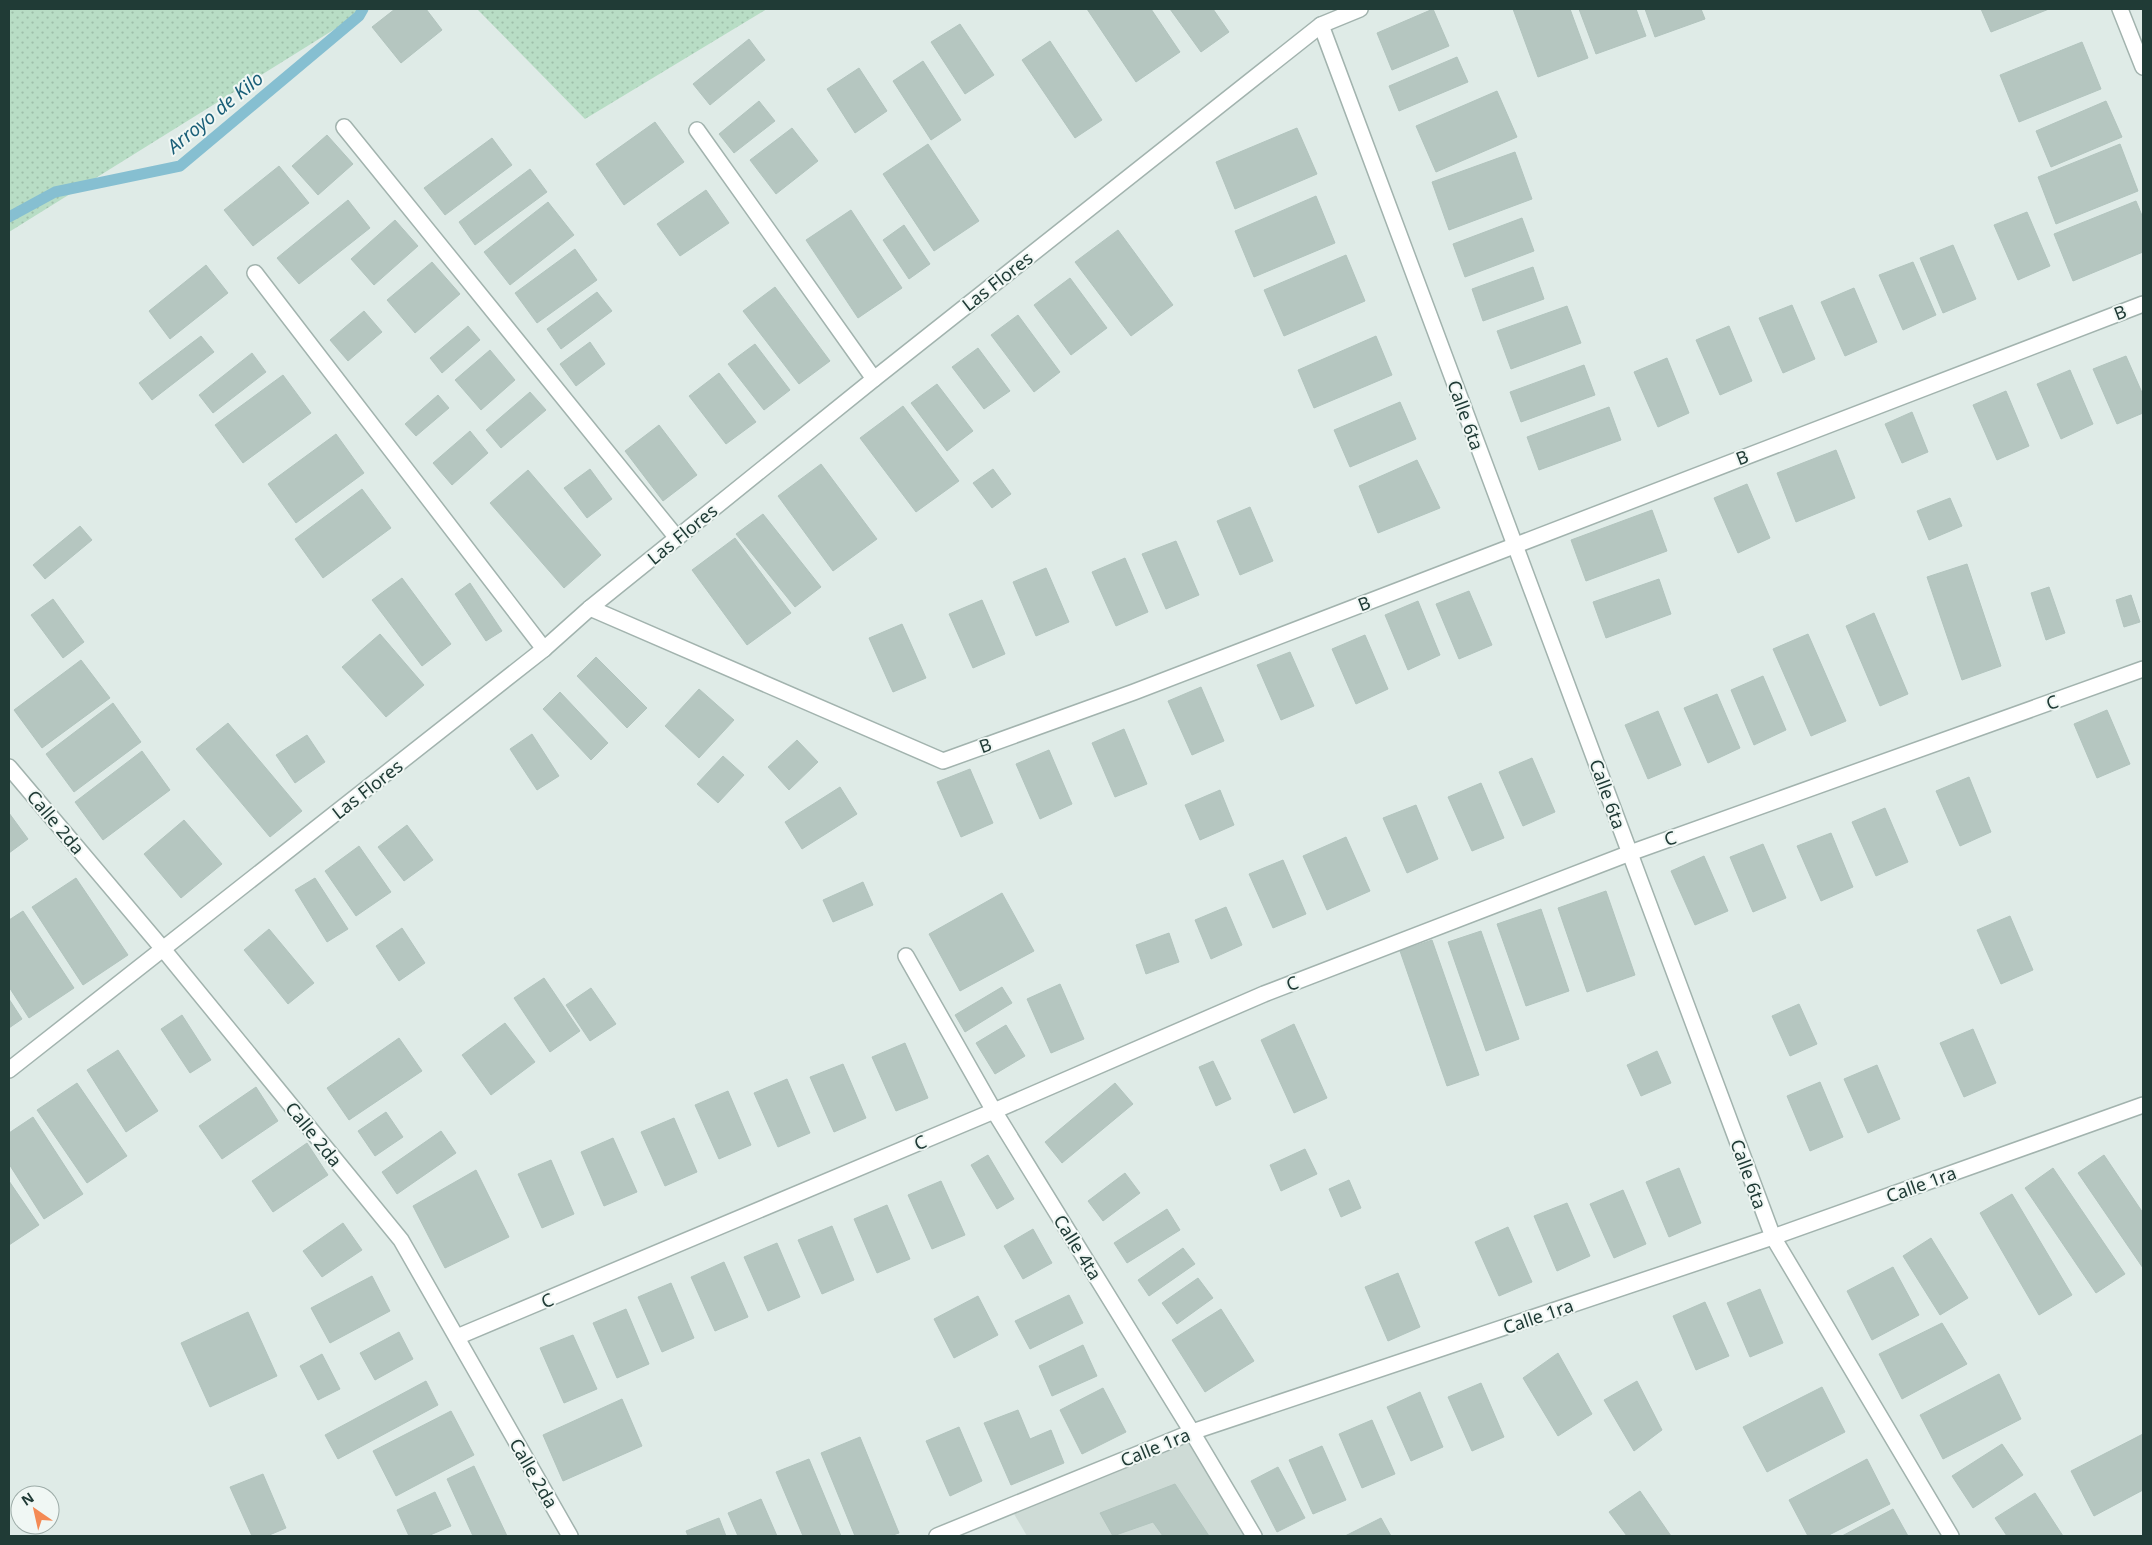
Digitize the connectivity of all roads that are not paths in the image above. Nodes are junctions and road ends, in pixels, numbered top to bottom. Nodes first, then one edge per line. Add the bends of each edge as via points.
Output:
1 (1360, 9) edge
2 (2120, 9) edge
3 (1321, 25) junction
4 (2143, 67) edge
5 (344, 127) dead end
6 (697, 130) dead end
7 (254, 273) dead end
8 (2143, 304) edge
9 (874, 379) junction
10 (678, 538) junction
11 (1514, 545) junction
12 (590, 608) junction
13 (544, 649) junction
14 (2143, 669) edge
15 (9, 767) edge
16 (1630, 852) junction
17 (163, 949) junction
18 (906, 956) dead end
19 (9, 1070) edge
20 (2143, 1105) edge
21 (994, 1111) junction
22 (1773, 1237) junction
23 (457, 1337) junction
24 (1192, 1432) junction
25 (570, 1536) edge
26 (938, 1536) edge
27 (1254, 1536) edge
28 (1951, 1536) edge

1 - 3 street, Las Flores
2 - 4 street
3 - 9 street, Las Flores
3 - 11 street, Calle 6ta
5 - 10 street
6 - 9 street
7 - 13 street
8 - 11 street, B
9 - 10 street, Las Flores
10 - 12 street, Las Flores
11 - 12 street, B via 1134,692 943,761
11 - 16 street, Calle 6ta
12 - 13 street, Las Flores
13 - 17 street, Las Flores
14 - 16 street, C
15 - 17 street, Calle 2da
16 - 21 street, C via 1264,994
16 - 22 street, Calle 6ta
17 - 19 street, Las Flores
17 - 23 street, Calle 2da via 401,1240
18 - 21 street, Calle 4ta
20 - 22 street, Calle 1ra
21 - 23 street, C
21 - 24 street, Calle 4ta
22 - 24 street, Calle 1ra
22 - 28 street, Calle 6ta
23 - 25 street, Calle 2da
24 - 26 street, Calle 1ra
24 - 27 street, Calle 4ta

